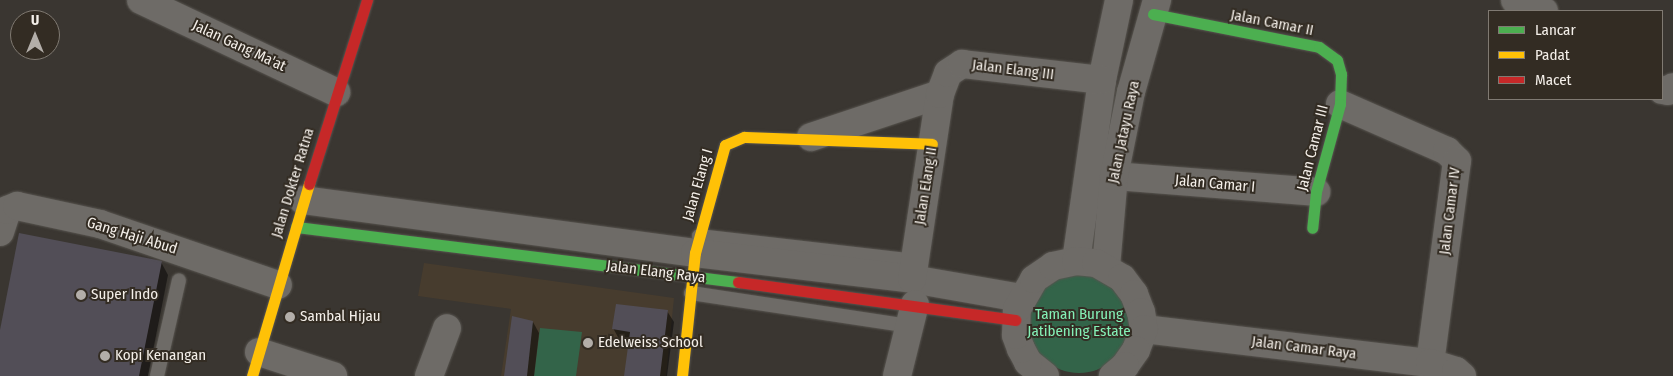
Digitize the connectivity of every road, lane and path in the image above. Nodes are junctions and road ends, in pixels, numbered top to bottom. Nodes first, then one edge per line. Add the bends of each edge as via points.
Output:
1 (141, 0) edge
2 (367, 0) edge
3 (1119, 0) edge
4 (1515, 0) edge
5 (1155, 7) edge
6 (1541, 10) edge
7 (1341, 74) joint
8 (1102, 80) junction
9 (336, 92) junction
10 (940, 94) junction
11 (1340, 104) junction
12 (811, 137) junction
13 (932, 144) junction
14 (1114, 176) junction
15 (1316, 192) junction
16 (303, 200) junction
17 (296, 226) junction
18 (1312, 228) dead end
19 (0, 232) edge
20 (698, 261) junction
21 (1076, 261) junction
22 (1106, 267) junction
23 (179, 280) dead end
24 (278, 285) junction
25 (913, 292) junction
26 (696, 293) junction
27 (1018, 309) junction
28 (447, 328) dead end
29 (1144, 329) junction
30 (1430, 363) junction
31 (255, 364) edge
32 (157, 376) edge
33 (333, 376) edge
34 (429, 376) edge
35 (682, 376) edge
36 (897, 376) edge
37 (1045, 376) edge
38 (1112, 376) edge
39 (1462, 376) edge

1 - 9 street, Jalan Gang Ma'at
2 - 9 street, Jalan Dokter Ratna
3 - 8 street, Jalan Jatayu Raya
4 - 6 street
5 - 7 street, Jalan Camar II via 1319,48 1337,60
5 - 14 street, Jalan Jatayu Raya via 1131,92
7 - 11 street, Jalan Camar III
8 - 10 street, Jalan Elang III via 962,64 948,73
8 - 21 street, Jalan Jatayu Raya
9 - 16 street, Jalan Dokter Ratna
10 - 12 street
10 - 13 street, Jalan Elang II
11 - 15 street, Jalan Camar III
11 - 30 street, Jalan Camar IV via 1447,151 1457,161
12 - 13 street
12 - 20 street, Jalan Elang I via 744,137 725,145
13 - 25 street, Jalan Elang II
14 - 15 street, Jalan Camar I
14 - 22 street, Jalan Jatayu Raya
15 - 18 street, Jalan Camar III
16 - 17 street, Jalan Dokter Ratna
16 - 20 street, Jalan Elang Raya
17 - 20 street, Jalan Elang Raya
17 - 24 street, Jalan Dokter Ratna
19 - 24 street, Gang Haji Abud via 7,210 17,206 100,224
20 - 25 street, Jalan Elang Raya
20 - 26 lane
21 - 22 street
21 - 27 street via 1053,266 1034,279
22 - 29 street via 1122,278 1134,294
23 - 32 lane
24 - 31 street, Jalan Dokter Ratna
25 - 26 lane
25 - 27 street, Jalan Elang Raya
25 - 36 street, Jalan Elang II
26 - 35 street
27 - 37 street via 1021,349 1028,362
28 - 34 street
29 - 30 street, Jalan Camar Raya
29 - 38 street via 1125,366
30 - 39 street, Jalan Camar Raya
31 - 33 street

